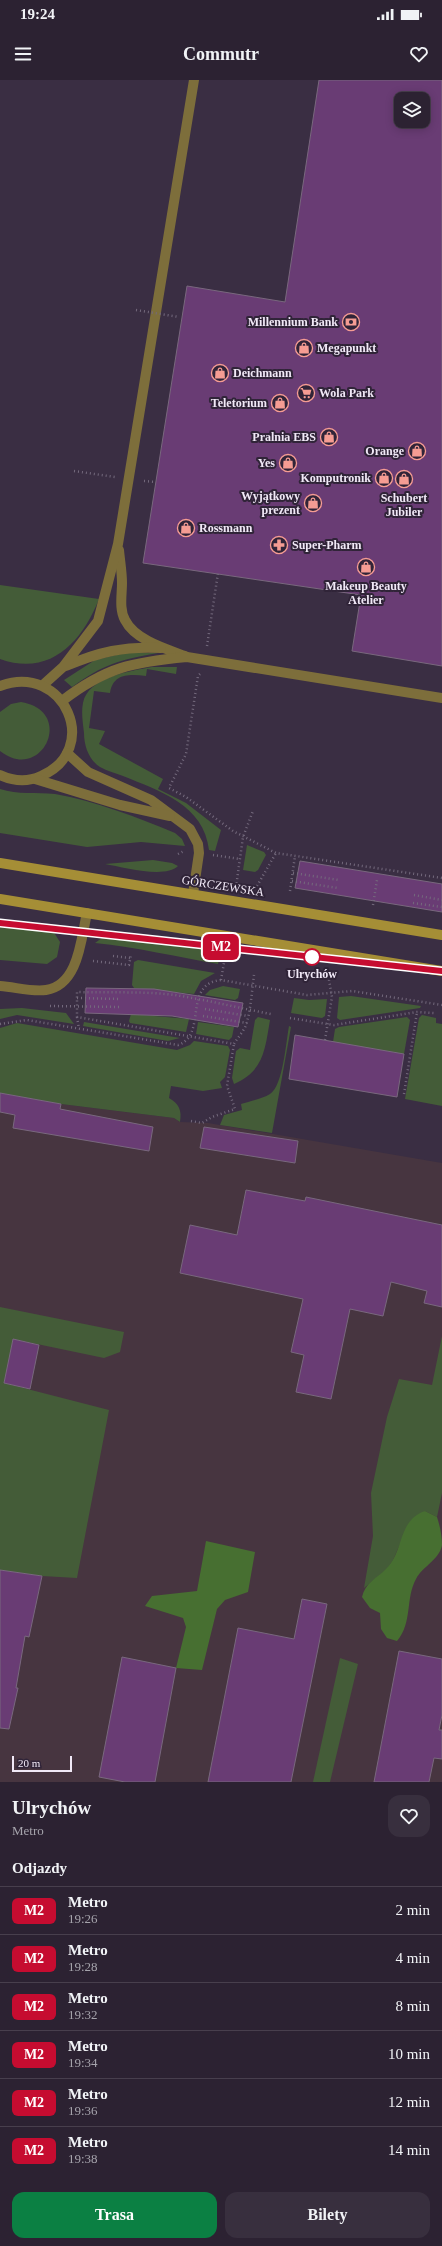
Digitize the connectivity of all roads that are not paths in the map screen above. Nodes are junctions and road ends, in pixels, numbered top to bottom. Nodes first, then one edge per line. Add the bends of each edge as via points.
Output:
1 (194, 80) edge
2 (118, 544) junction
3 (164, 648) junction
4 (187, 657) junction
5 (63, 667) junction
6 (43, 685) junction
7 (0, 686) edge
8 (442, 698) edge
9 (62, 701) junction
10 (67, 753) junction
11 (0, 775) edge
12 (35, 779) junction
13 (172, 816) junction
14 (0, 863) edge
15 (193, 894) junction
16 (0, 899) edge
17 (87, 913) junction
18 (442, 935) edge
19 (442, 971) edge
20 (0, 986) edge

1 - 2 lane
2 - 3 lane via 122,582 121,602 125,620 134,631
2 - 5 lane via 98,621
3 - 4 lane
3 - 5 lane via 141,647 106,651
4 - 8 lane
4 - 9 lane via 150,661 111,671 96,677
5 - 6 lane
6 - 7 lane via 13,681
6 - 9 lane
9 - 10 lane via 69,713 72,726
10 - 12 lane via 59,765
10 - 13 lane via 88,772 151,800
11 - 12 lane via 21,781
12 - 13 lane via 120,805
13 - 15 lane via 190,829 198,844
14 - 15 main road, GÓRCZEWSKA
15 - 18 main road, GÓRCZEWSKA
16 - 17 main road
17 - 19 main road
17 - 20 lane via 75,963 62,983 42,990

